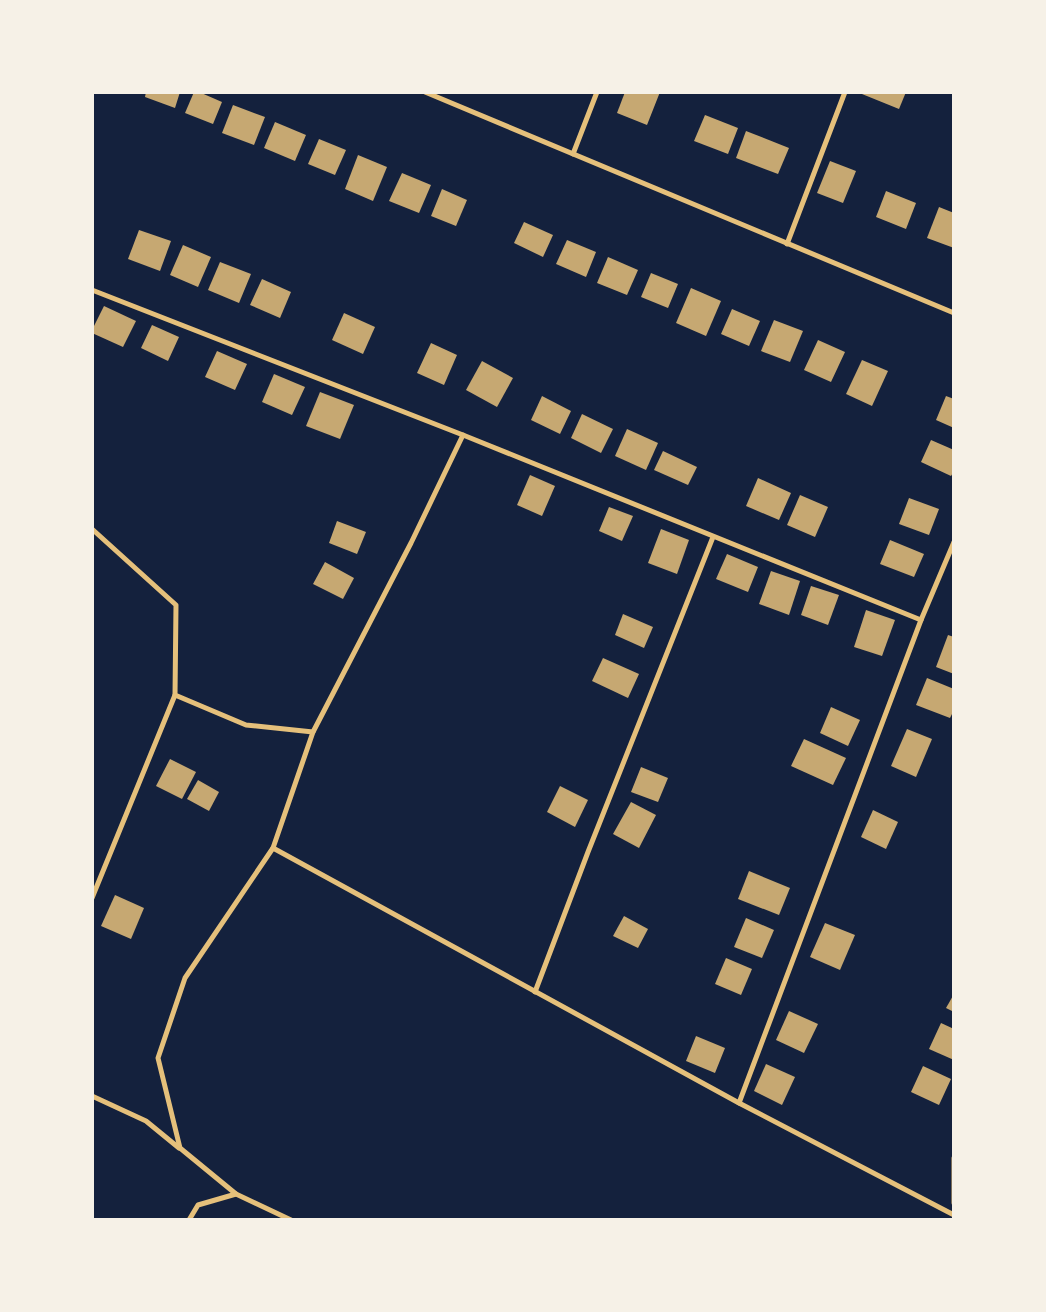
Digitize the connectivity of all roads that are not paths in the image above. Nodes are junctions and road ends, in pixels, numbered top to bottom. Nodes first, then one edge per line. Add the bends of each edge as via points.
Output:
1 (425, 92) edge
2 (597, 92) edge
3 (845, 92) edge
4 (573, 154) junction
5 (787, 244) junction
6 (92, 290) edge
7 (954, 313) edge
8 (463, 435) junction
9 (92, 529) edge
10 (713, 537) junction
11 (954, 542) edge
12 (921, 620) junction
13 (175, 695) junction
14 (313, 732) junction
15 (273, 848) junction
16 (92, 898) edge
17 (535, 992) junction
18 (92, 1096) edge
19 (739, 1103) junction
20 (180, 1148) junction
21 (954, 1158) edge
22 (236, 1194) junction
23 (954, 1203) edge
24 (953, 1217) edge
25 (189, 1220) edge
26 (290, 1220) edge

1 - 4 street
2 - 4 street
3 - 5 street
4 - 5 street
5 - 7 street
6 - 8 street
8 - 10 street
8 - 14 street
9 - 13 street via 176,605
10 - 12 street
10 - 17 street
11 - 12 street
12 - 19 street
13 - 14 street via 246,726
13 - 16 street
14 - 15 street
15 - 17 street
15 - 20 street via 185,978 158,1058
17 - 19 street
18 - 20 street via 146,1121
19 - 24 street
20 - 22 street
21 - 23 street
22 - 25 street via 198,1205
22 - 26 street

